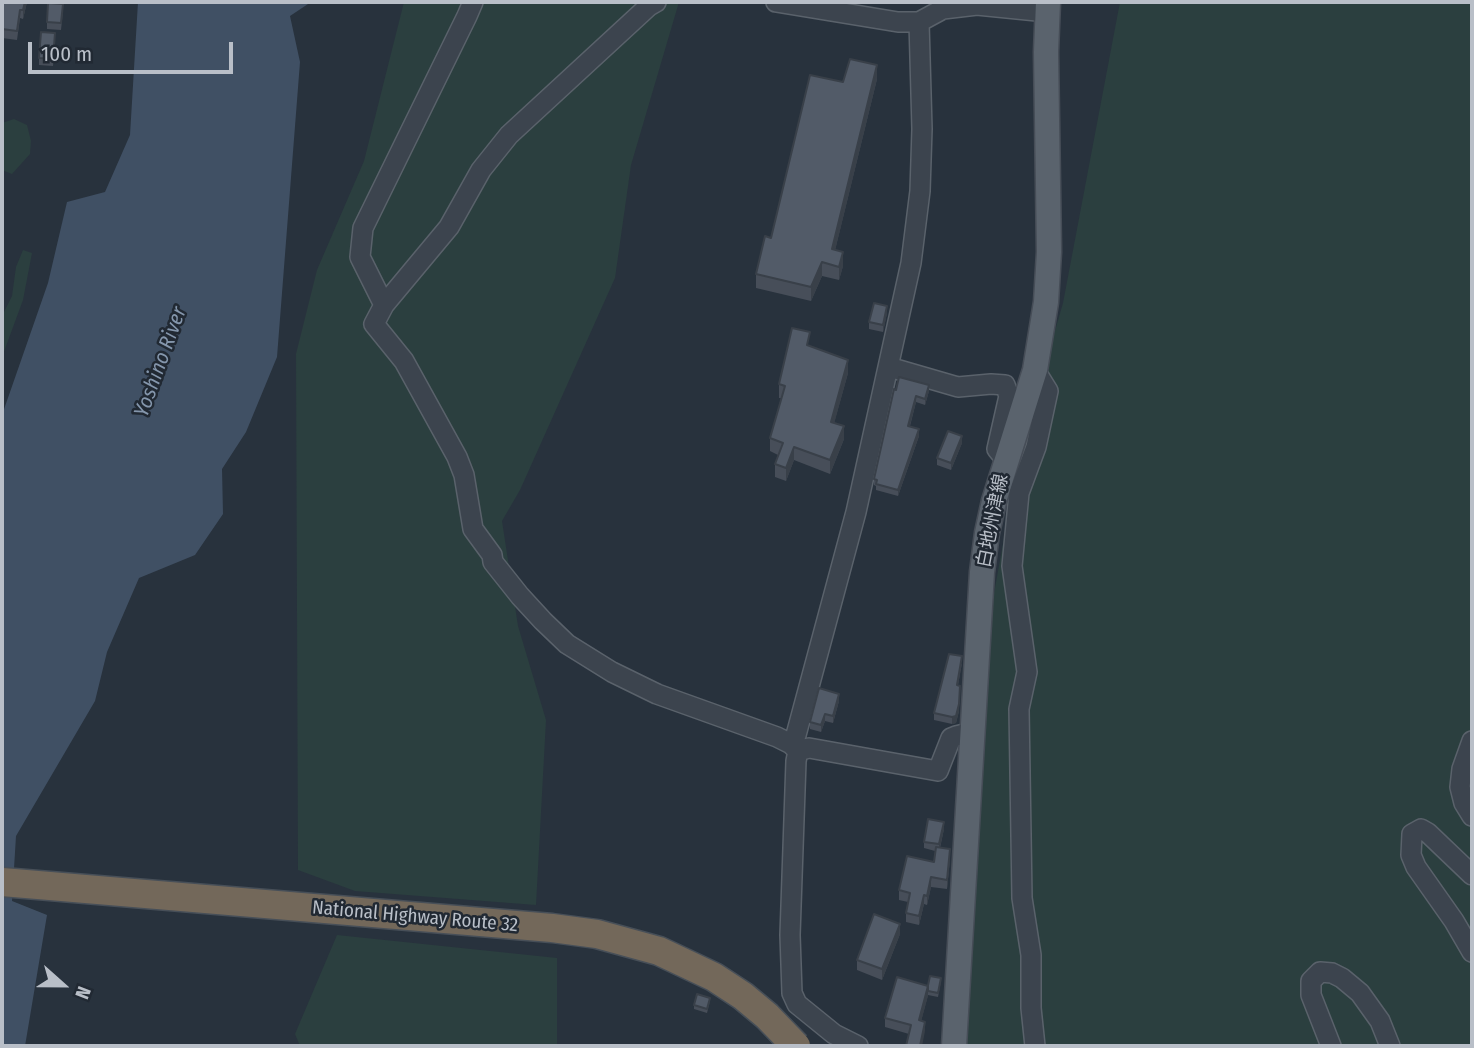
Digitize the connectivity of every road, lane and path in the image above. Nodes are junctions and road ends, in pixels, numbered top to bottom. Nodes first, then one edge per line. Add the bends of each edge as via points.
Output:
1 (473, 2) edge
2 (656, 2) edge
3 (776, 2) edge
4 (1048, 7) edge
5 (919, 22) junction
6 (384, 305) junction
7 (888, 367) junction
8 (1035, 370) junction
9 (1006, 460) junction
10 (973, 732) junction
11 (1472, 741) edge
12 (794, 748) junction
13 (1472, 816) edge
14 (1472, 875) edge
15 (2, 882) edge
16 (1472, 952) edge
17 (797, 1004) junction
18 (786, 1046) edge
19 (796, 1046) edge
20 (858, 1046) edge
21 (954, 1046) edge
22 (1035, 1046) edge
23 (1331, 1046) edge
24 (1390, 1046) edge

1 - 6 street via 363,228 360,257
2 - 6 street via 509,135 481,170 449,226
3 - 5 street
4 - 5 street via 977,5 943,9
4 - 8 main road, 白地州津線 via 1049,252
5 - 7 street via 919,191 911,263
6 - 12 street via 374,324 404,361 457,457 473,529 520,597 567,643 612,672 657,694 777,737
7 - 9 street via 958,387 1004,386 1009,396 997,449
7 - 12 street via 856,512
8 - 9 main road, 白地州津線
8 - 22 street via 1048,391 1018,494 1012,566 1027,672 1019,709 1021,898 1031,955
9 - 10 main road, 白地州津線 via 989,522 982,572
10 - 12 street via 951,738 939,771
10 - 21 main road, 白地州津線
11 - 13 street via 1460,787
12 - 17 street via 790,935 792,993
14 - 16 street via 1428,833 1421,829 1412,834 1411,855 1416,867
15 - 19 highway, National Highway Route 32, bridge via 597,934 659,951 714,977 743,996
17 - 18 street
17 - 20 street via 834,1034
23 - 24 street via 1311,995 1311,981 1320,972 1342,978 1360,993 1380,1021

